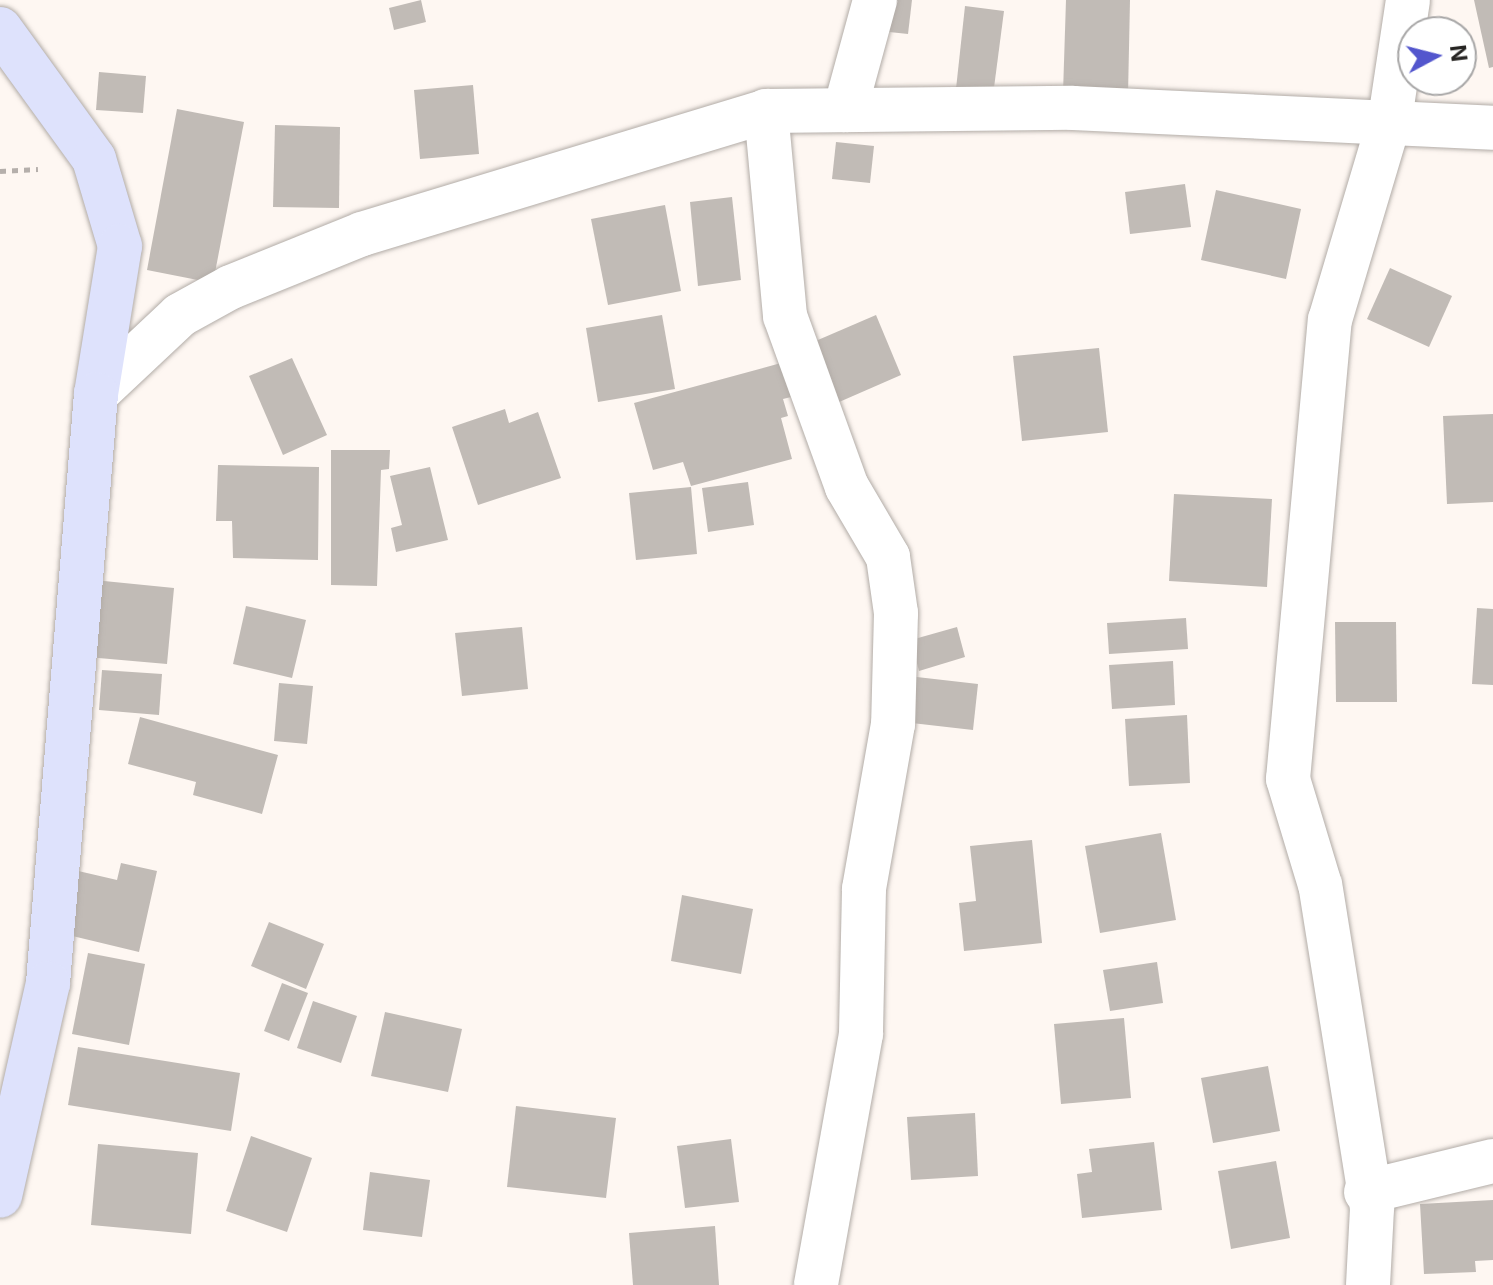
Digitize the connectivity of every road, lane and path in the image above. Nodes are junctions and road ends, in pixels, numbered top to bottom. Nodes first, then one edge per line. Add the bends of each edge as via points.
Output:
1 (875, 0) edge
2 (1408, 0) edge
3 (0, 29) edge
4 (845, 110) junction
5 (766, 111) junction
6 (1390, 119) junction
7 (1493, 128) edge
8 (96, 394) junction
9 (1493, 1161) edge
10 (1366, 1192) junction
11 (0, 1196) edge
12 (816, 1285) edge
13 (1368, 1285) edge

1 - 4 street
2 - 6 street
3 - 8 street via 94,159 120,246
4 - 5 street
4 - 6 street via 1073,108
5 - 8 street via 362,234 231,287 180,315
5 - 12 street via 785,316 847,487 888,557 896,613 893,724 864,889 861,1034
6 - 7 street
6 - 10 street via 1330,320 1288,779 1320,885
8 - 11 street via 48,983
9 - 10 street
10 - 13 street via 1372,1208

